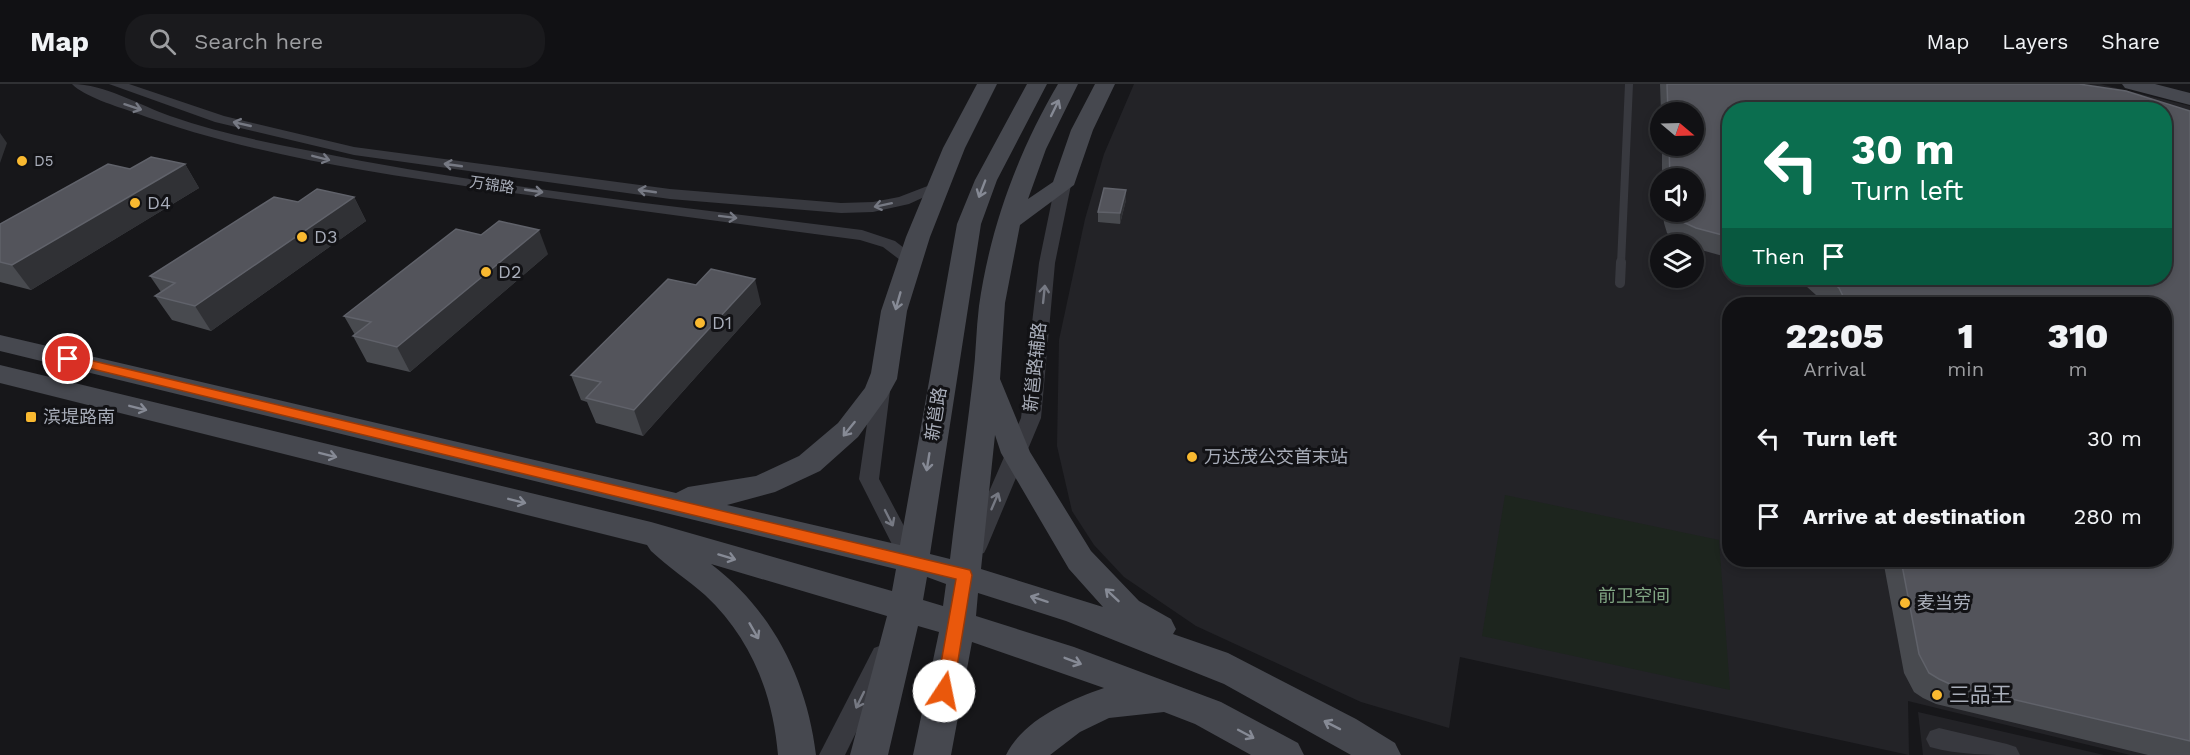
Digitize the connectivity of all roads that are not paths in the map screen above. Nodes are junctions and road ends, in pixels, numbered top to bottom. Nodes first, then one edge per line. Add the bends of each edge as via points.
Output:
1 (79, 84) edge
2 (116, 84) edge
3 (987, 84) edge
4 (1037, 84) edge
5 (1068, 84) edge
6 (1105, 84) edge
7 (1629, 84) edge
8 (2132, 84) edge
9 (2170, 84) edge
10 (2190, 88) edge
11 (2190, 99) edge
12 (1018, 118) junction
13 (1041, 141) junction
14 (1063, 184) junction
15 (938, 187) junction
16 (1011, 221) junction
17 (910, 259) junction
18 (1620, 284) dead end
19 (0, 343) edge
20 (0, 374) edge
21 (987, 376) junction
22 (882, 381) junction
23 (1016, 453) junction
24 (659, 500) junction
25 (651, 534) junction
26 (911, 560) junction
27 (964, 575) junction
28 (905, 610) junction
29 (958, 624) junction
30 (1231, 672) junction
31 (1208, 713) junction
32 (1940, 739) dead end
33 (797, 755) edge
34 (832, 755) edge
35 (869, 755) edge
36 (932, 755) edge
37 (1026, 755) edge
38 (1285, 755) edge
39 (1382, 755) edge
40 (2007, 755) edge

1 -> 17 street, 万锦路 via 107,98 201,129 338,162 862,235 889,244
15 -> 2 street, 万锦路 via 903,201 841,208 670,194 354,151 220,119
3 - 15 main road via 963,125
4 - 12 main road, 新邕路
13 -> 5 main road via 1055,104
6 - 14 main road via 1082,130
7 - 18 lane
8 - 11 main road
9 - 10 main road
12 - 15 main road via 973,162
12 -> 26 main road, 新邕路 via 986,180 969,224
13 - 14 main road via 1043,158
13 - 16 main road
14 - 16 main road
23 -> 14 street, 新邕路辅路 via 1031,418 1047,263
15 - 17 main road
16 - 21 main road via 986,342
17 -> 22 main road via 890,330
19 - 24 main road
20 -> 25 main road
21 - 23 main road
21 - 27 main road
22 -> 24 main road via 837,445 815,461 724,496
22 -> 26 street via 869,479
27 -> 23 street, 新邕路辅路
30 -> 23 main road via 1127,610 1101,585 1080,560
24 - 26 main road
25 -> 28 main road
25 -> 33 main road via 717,587 749,622 768,654 785,697 796,733
26 - 27 main road
26 - 28 main road, 新邕路
27 - 29 main road
30 -> 27 main road via 1076,611
28 - 29 main road
28 -> 34 street
28 - 35 main road, 新邕路
29 -> 31 main road via 1062,657
29 - 36 main road
39 -> 30 main road via 1343,730
31 - 37 main road via 1149,697 1117,700 1055,729
31 -> 38 main road
32 - 40 street

